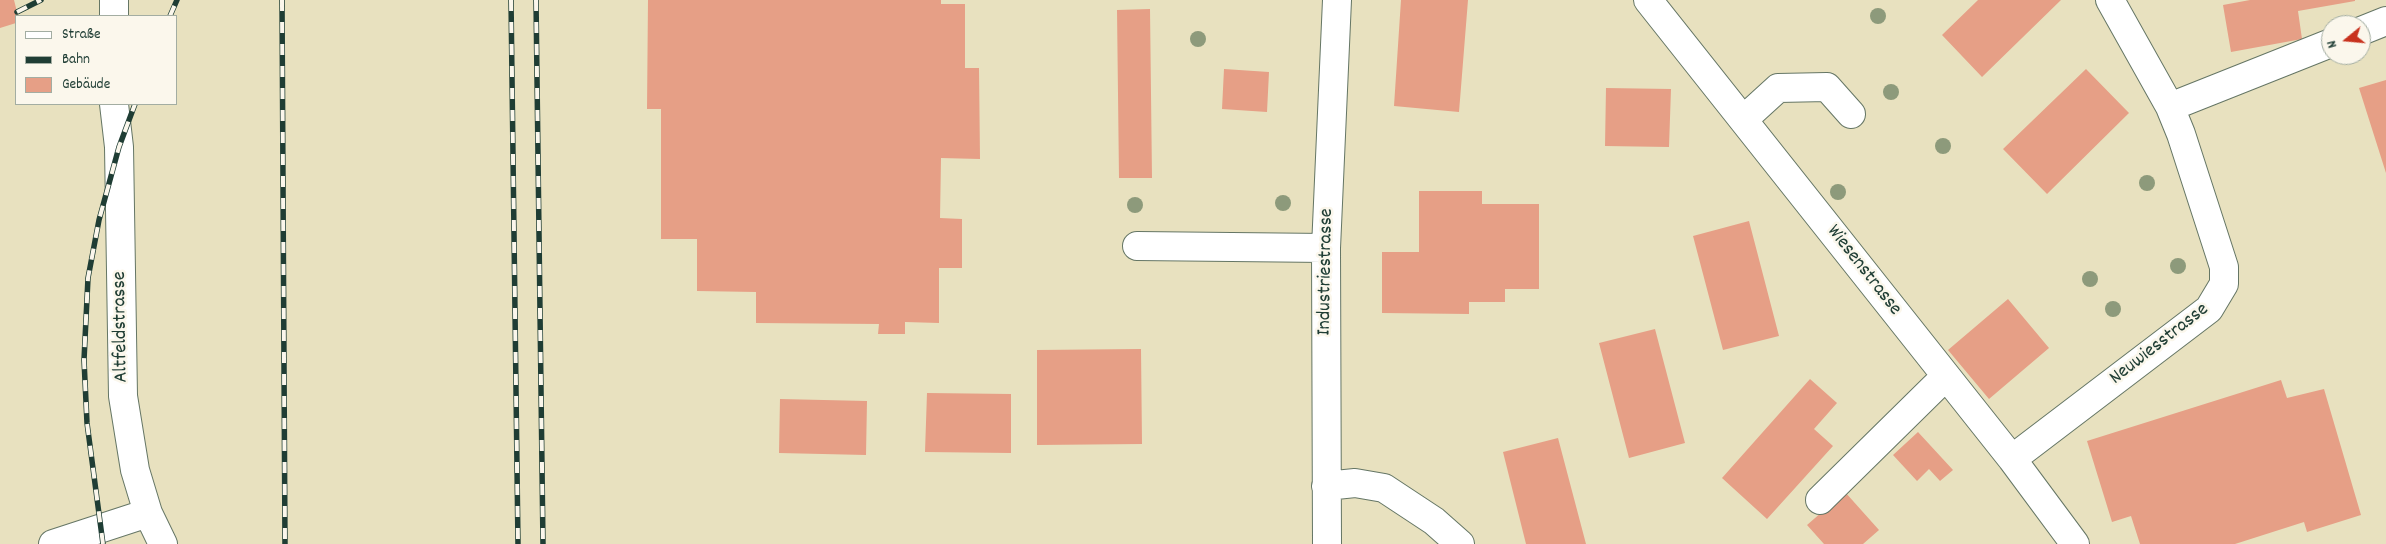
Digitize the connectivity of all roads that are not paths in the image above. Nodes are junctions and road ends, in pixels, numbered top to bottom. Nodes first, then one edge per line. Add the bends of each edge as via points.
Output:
1 (114, 0) edge
2 (1337, 0) edge
3 (1648, 0) edge
4 (2110, 0) edge
5 (114, 15) edge
6 (2386, 21) edge
7 (2371, 27) edge
8 (2321, 47) edge
9 (114, 105) edge
10 (2170, 107) junction
11 (1851, 114) dead end
12 (1744, 119) junction
13 (1136, 246) dead end
14 (1326, 248) junction
15 (1946, 376) junction
16 (2012, 459) junction
17 (1326, 486) junction
18 (1820, 500) dead end
19 (148, 513) junction
20 (53, 544) edge
21 (162, 544) edge
22 (1327, 544) edge
23 (1460, 544) edge
24 (2075, 544) edge

1 - 5 street
2 - 14 street, Industriestrasse
3 - 12 street, Wiesenstrasse
4 - 10 street, Neuwiesstrasse
6 - 7 street
8 - 10 street
9 - 19 street, Altfeldstrasse via 119,147 123,396 135,470
10 - 16 street, Neuwiesstrasse via 2224,267 2224,284 2209,309
11 - 12 street via 1827,87 1778,88
12 - 15 street, Wiesenstrasse
13 - 14 street
14 - 17 street, Industriestrasse
15 - 16 street, Wiesenstrasse
15 - 18 street
16 - 24 street, Wiesenstrasse
17 - 22 street, Industriestrasse
17 - 23 street via 1355,484 1384,488 1434,521
19 - 20 street
19 - 21 street, Altfeldstrasse

